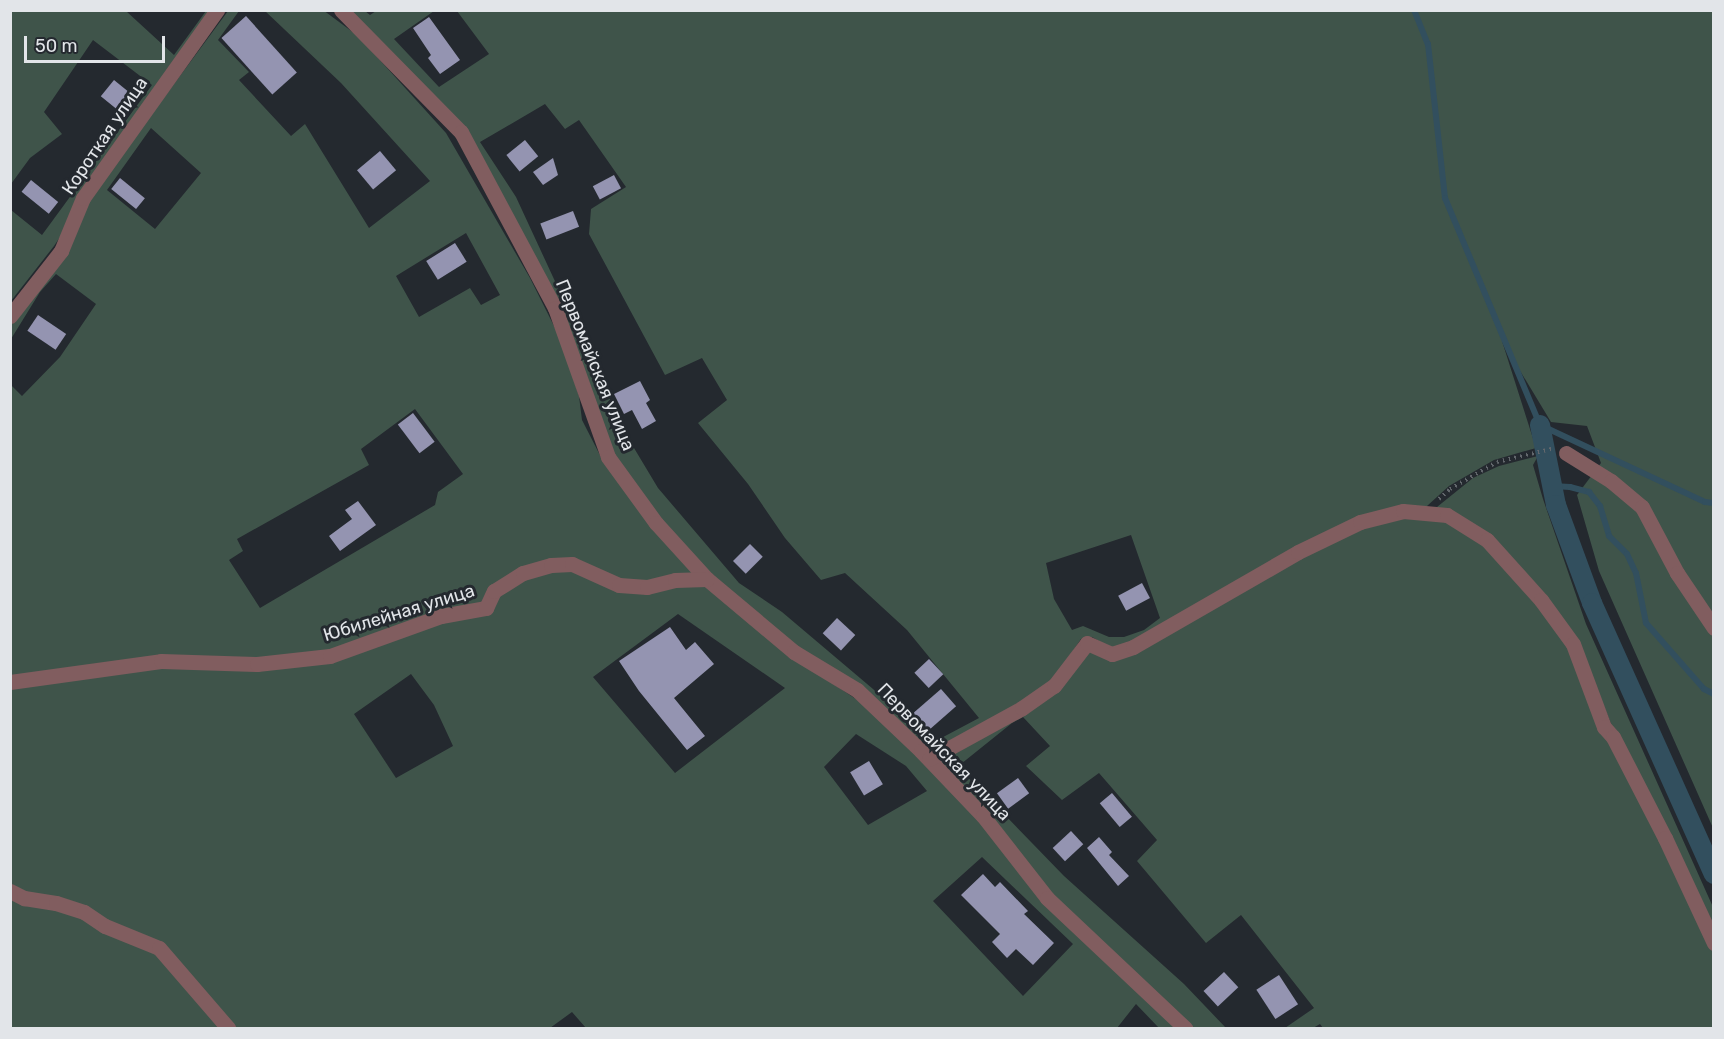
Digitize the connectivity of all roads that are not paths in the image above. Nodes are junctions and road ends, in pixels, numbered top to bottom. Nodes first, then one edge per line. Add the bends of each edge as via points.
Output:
1 (217, 10) edge
2 (341, 10) edge
3 (10, 316) edge
4 (1566, 453) road end
5 (707, 579) junction
6 (1713, 628) edge
7 (10, 682) edge
8 (929, 759) junction
9 (10, 891) edge
10 (1713, 943) edge
11 (228, 1029) edge
12 (1185, 1029) edge

1 - 3 street, Короткая улица via 83,198 61,251
2 - 5 street, Первомайская улица via 461,132 555,308 608,457 656,523
4 - 6 street via 1611,481 1642,507 1677,573
5 - 7 street, Юбилейная улица via 619,585 572,564 551,565 523,573 494,591 486,608 441,616 330,656 257,664 161,661
5 - 8 street, Первомайская улица via 794,652 857,690
8 - 10 street via 1054,686 1087,643 1112,654 1133,647 1298,552 1360,522 1403,511 1447,515 1487,540 1541,600 1573,644 1604,727 1660,828
8 - 12 street, Первомайская улица via 982,816 1047,898
9 - 11 street via 84,912 105,926 159,948

